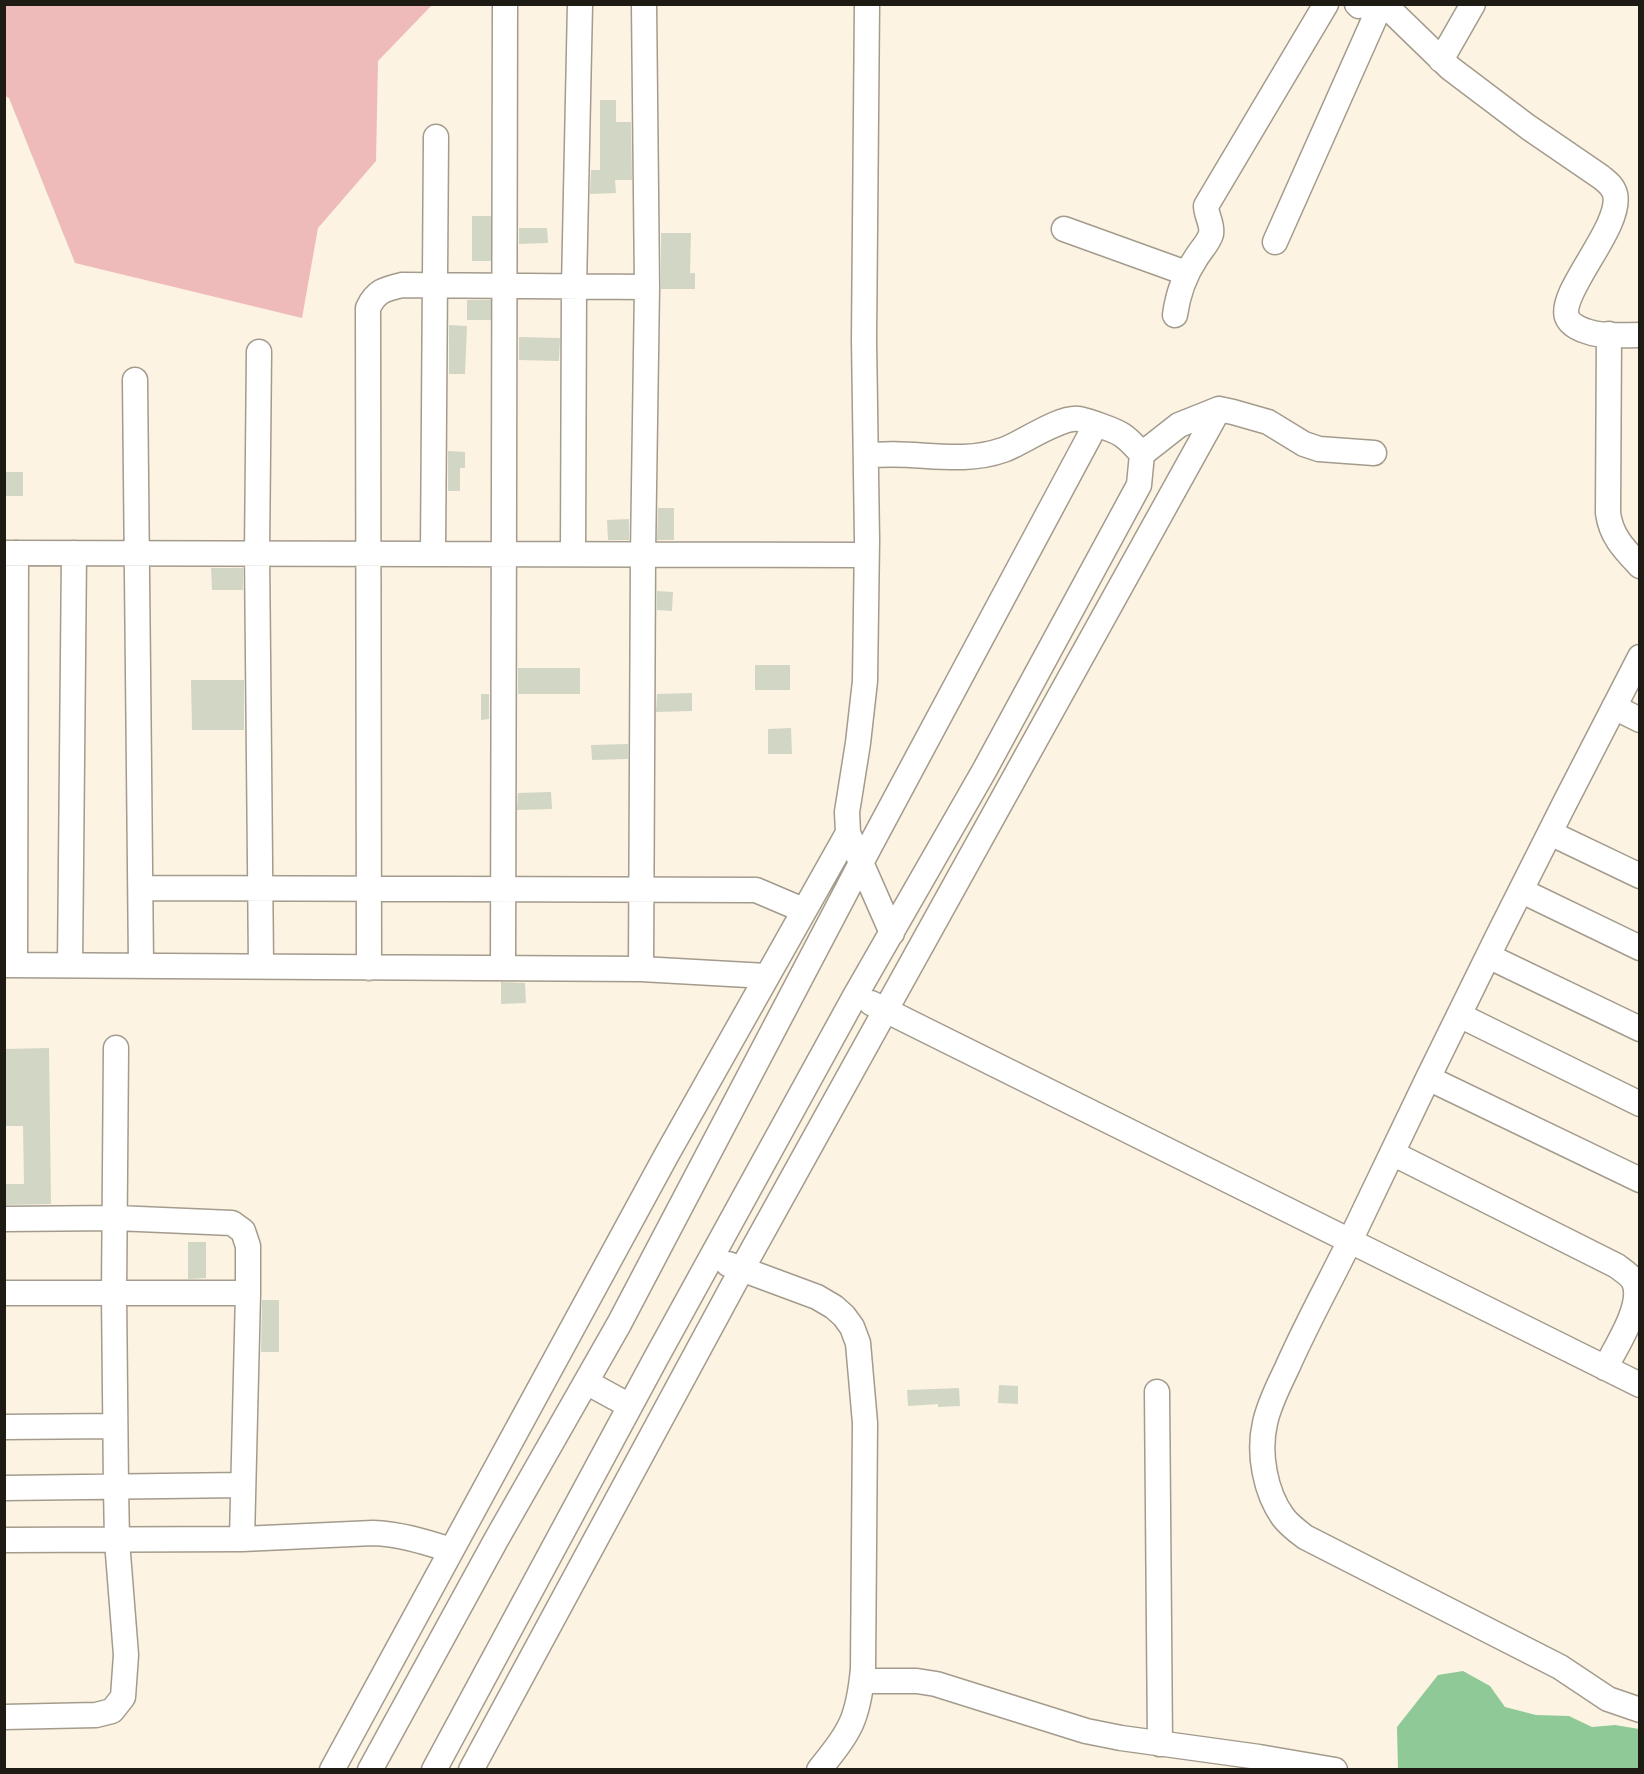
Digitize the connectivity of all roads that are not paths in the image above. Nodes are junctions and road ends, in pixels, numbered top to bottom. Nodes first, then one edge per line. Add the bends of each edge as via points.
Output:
1 (505, 4) edge
2 (579, 4) edge
3 (644, 4) edge
4 (867, 4) edge
5 (1326, 4) edge
6 (1357, 4) edge
7 (1371, 4) edge
8 (1382, 4) edge
9 (1473, 4) edge
10 (1441, 60) junction
11 (436, 137) dead end
12 (1064, 229) dead end
13 (1275, 242) dead end
14 (1186, 273) junction
15 (435, 284) junction
16 (506, 286) junction
17 (574, 287) junction
18 (647, 287) junction
19 (1175, 315) dead end
20 (1610, 334) junction
21 (1640, 335) edge
22 (259, 352) dead end
23 (135, 380) dead end
24 (1219, 409) junction
25 (1095, 426) junction
26 (1374, 453) dead end
27 (1142, 454) junction
28 (866, 456) junction
29 (433, 552) junction
30 (10, 553) edge
31 (74, 553) junction
32 (138, 553) junction
33 (257, 553) junction
34 (369, 553) junction
35 (503, 554) junction
36 (573, 554) junction
37 (643, 555) junction
38 (866, 555) junction
39 (1640, 566) edge
40 (1640, 657) edge
41 (1614, 707) junction
42 (1640, 720) edge
43 (848, 833) junction
44 (1550, 833) junction
45 (862, 861) junction
46 (1640, 876) edge
47 (141, 888) junction
48 (261, 888) junction
49 (369, 889) junction
50 (503, 889) junction
51 (641, 889) junction
52 (1521, 891) junction
53 (803, 910) junction
54 (892, 933) junction
55 (1640, 948) edge
56 (1488, 956) junction
57 (10, 965) edge
58 (70, 965) junction
59 (141, 965) junction
60 (261, 965) junction
61 (369, 968) junction
62 (503, 968) junction
63 (641, 969) junction
64 (766, 976) junction
65 (855, 996) junction
66 (885, 1011) junction
67 (1459, 1015) junction
68 (1640, 1029) edge
69 (116, 1048) dead end
70 (1428, 1078) junction
71 (1640, 1104) edge
72 (1392, 1153) junction
73 (1640, 1180) edge
74 (116, 1218) junction
75 (4, 1219) edge
76 (1350, 1240) junction
77 (712, 1258) junction
78 (742, 1269) junction
79 (4, 1293) edge
80 (248, 1293) junction
81 (114, 1294) junction
82 (1605, 1368) junction
83 (586, 1382) junction
84 (1640, 1385) edge
85 (1157, 1392) dead end
86 (630, 1406) junction
87 (116, 1426) junction
88 (4, 1428) edge
89 (243, 1485) junction
90 (116, 1486) junction
91 (4, 1488) edge
92 (242, 1539) junction
93 (4, 1540) edge
94 (117, 1541) junction
95 (451, 1550) junction
96 (862, 1681) junction
97 (1640, 1710) edge
98 (4, 1717) edge
99 (1160, 1744) junction
100 (332, 1770) edge
101 (370, 1770) edge
102 (434, 1770) edge
103 (471, 1770) edge
104 (819, 1770) edge
105 (1335, 1770) edge

1 - 16 street
2 - 17 street
3 - 18 street
4 - 28 street
5 - 14 street via 1206,206 1211,234
6 - 7 street
8 - 10 street
8 - 13 street
9 - 10 street
10 - 20 street via 1612,186 1615,211 1572,292 1566,313 1567,319 1580,329
11 - 15 street
12 - 14 street
14 - 19 street
15 - 16 street
15 - 29 street
15 - 34 street via 384,290 368,308
16 - 17 street
16 - 35 street
17 - 18 street
17 - 36 street
18 - 37 street
20 - 21 street
20 - 39 street via 1609,526
22 - 33 street
23 - 32 street
24 - 26 street via 1268,423 1319,449
24 - 27 street via 1179,425
24 - 66 street
25 - 27 street via 1122,434
25 - 28 street via 1077,419 985,455
25 - 45 street
27 - 54 street via 1139,485
28 - 38 street
29 - 34 street
29 - 35 street
30 - 31 street
30 - 57 street
31 - 32 street
31 - 58 street
32 - 33 street
32 - 47 street
33 - 34 street
33 - 48 street
34 - 49 street
35 - 36 street
35 - 50 street
36 - 37 street
37 - 38 street
37 - 51 street
38 - 43 street via 865,681 848,794
40 - 41 street
41 - 42 street
41 - 44 street
43 - 45 street
43 - 53 street
44 - 46 street
44 - 52 street
45 - 54 street
45 - 83 street
47 - 48 street
47 - 59 street
48 - 49 street
48 - 60 street
49 - 50 street
49 - 61 street
50 - 51 street
50 - 62 street
51 - 53 street via 756,890
51 - 63 street
52 - 55 street
52 - 56 street
53 - 64 street
54 - 65 street
56 - 67 street
56 - 68 street
57 - 58 street
58 - 59 street
59 - 60 street
60 - 61 street
61 - 62 street
62 - 63 street
63 - 64 street
64 - 95 street
65 - 66 street
65 - 77 street
66 - 76 street
66 - 78 street
67 - 70 street
67 - 71 street
69 - 74 street
70 - 72 street
70 - 73 street
72 - 76 street
72 - 82 street via 1617,1266 1633,1279 1638,1298 1635,1310
74 - 75 street
74 - 80 street via 232,1223 243,1231 248,1246
74 - 81 street
76 - 82 street
76 - 97 street via 1309,1317 1265,1424 1265,1473 1282,1516 1305,1537 1560,1667 1608,1699
77 - 78 street
77 - 86 street
78 - 96 street via 834,1306 852,1327 858,1343 865,1423
78 - 103 street
79 - 81 street
80 - 81 street
80 - 89 street
81 - 87 street
82 - 84 street
83 - 86 street
83 - 101 street
85 - 99 street
86 - 102 street
87 - 88 street
87 - 90 street
89 - 90 street
89 - 92 street
90 - 91 street
90 - 94 street
92 - 94 street
92 - 95 street via 393,1533
93 - 94 street
94 - 98 street via 126,1655 123,1697 112,1711 96,1714
95 - 100 street
96 - 99 street via 936,1684 1086,1731
96 - 104 street via 854,1719
99 - 105 street

